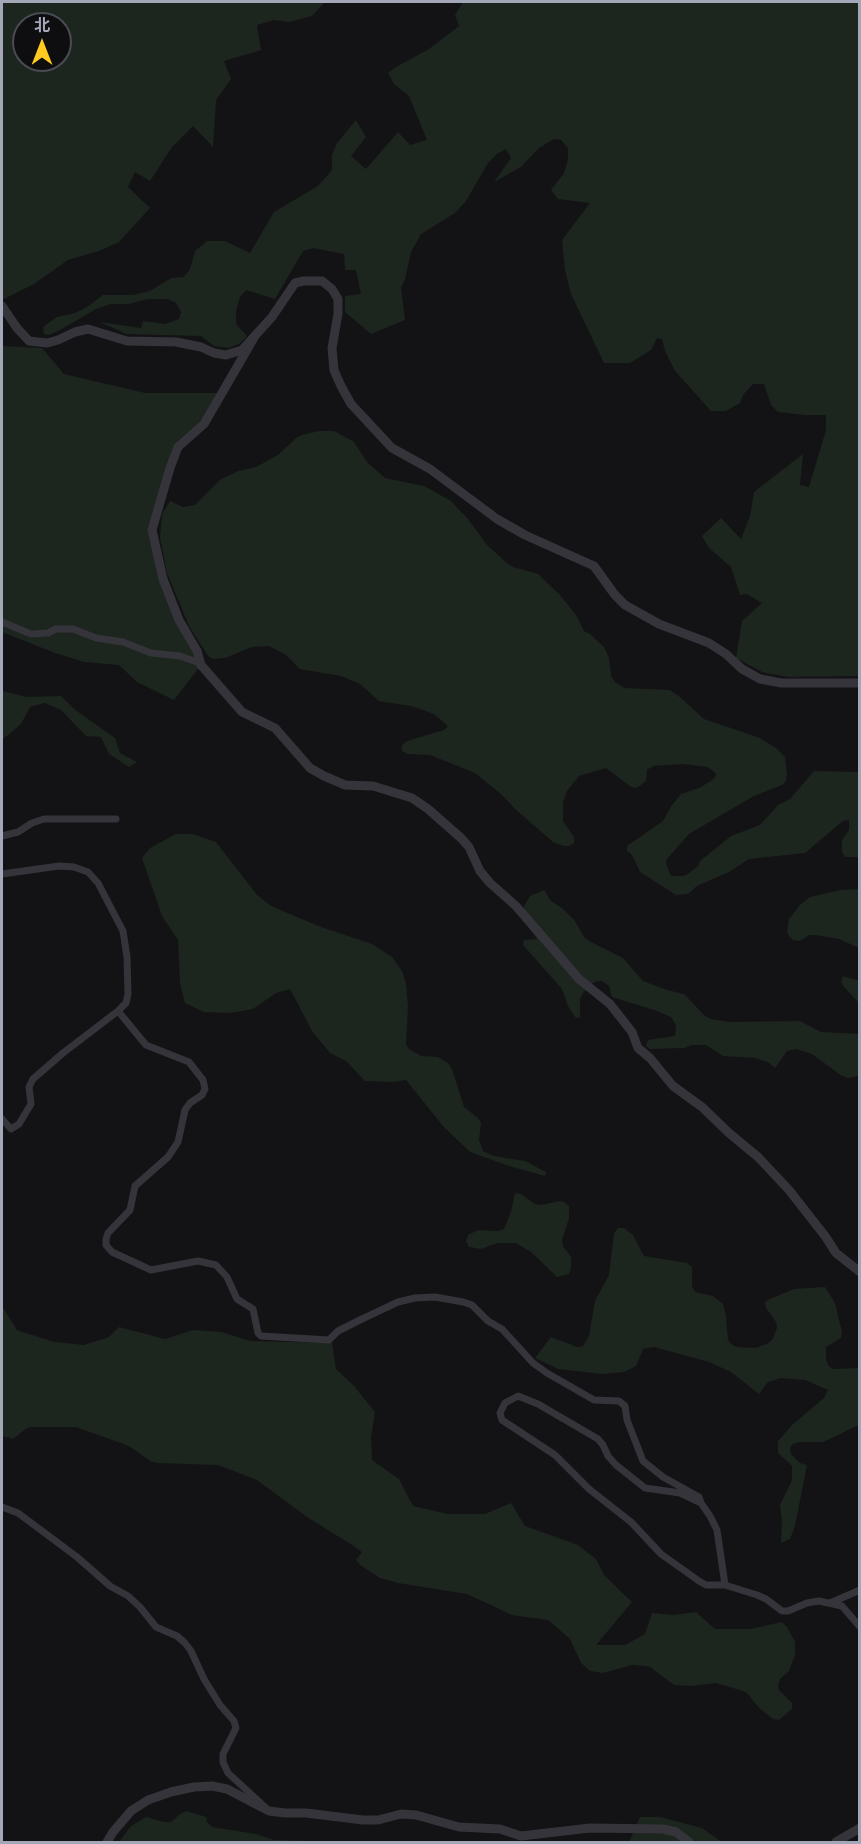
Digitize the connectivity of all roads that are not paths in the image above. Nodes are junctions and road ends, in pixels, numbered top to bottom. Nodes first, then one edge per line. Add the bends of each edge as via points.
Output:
1 (2, 306) edge
2 (255, 336) junction
3 (2, 622) edge
4 (201, 665) junction
5 (860, 683) edge
6 (116, 819) dead end
7 (2, 836) edge
8 (2, 874) edge
9 (118, 1011) junction
10 (2, 1119) edge
11 (860, 1272) edge
12 (701, 1503) junction
13 (2, 1507) edge
14 (725, 1585) junction
15 (860, 1590) edge
16 (830, 1603) junction
17 (860, 1628) edge
18 (269, 1811) junction
19 (860, 1828) edge
20 (107, 1842) edge
21 (689, 1842) edge
22 (836, 1842) edge

1 - 2 street via 29,341 47,344 88,329 127,341 176,342 226,355 242,350
2 - 4 street via 204,424 178,447 152,530 163,579
2 - 5 street via 295,283 322,281 338,299 332,348 334,370 351,404 392,448 430,469 497,519 594,566 625,605 659,624 709,643 760,679 780,683
3 - 4 street via 31,634 73,629
4 - 11 street via 242,712 275,728 310,768 345,785 373,786 412,798 461,838 490,883 516,906 579,979 610,1004 639,1048 673,1086 758,1157 789,1190 836,1253
6 - 7 street via 44,819
8 - 9 street via 74,867 88,872 98,883 123,931 128,994
9 - 10 street via 33,1079 31,1104 19,1124 11,1129
9 - 12 street via 146,1045 189,1062 205,1089 185,1110 178,1142 168,1157 135,1186 130,1210 108,1233 106,1245 112,1252 151,1270 198,1261 216,1264 237,1299 253,1309 261,1336 329,1340 370,1315 415,1298 435,1297 472,1305 547,1373 594,1400 620,1401 643,1461 663,1478 699,1497
12 - 14 street via 717,1530
12 - 14 street via 680,1493 645,1488 616,1465 598,1439 538,1404 518,1396 505,1403 500,1413 502,1420 560,1459 661,1554 706,1585
13 - 18 street via 18,1513 128,1596 156,1627 185,1643 234,1721 236,1728 223,1754 228,1773
14 - 16 street via 766,1599 782,1611 819,1601
15 - 16 street
16 - 17 street via 842,1606
18 - 20 street via 227,1790 194,1787 148,1800 131,1811
18 - 21 street via 363,1820 416,1815 459,1827 500,1829 521,1836 590,1828 663,1829 676,1832
19 - 22 street

